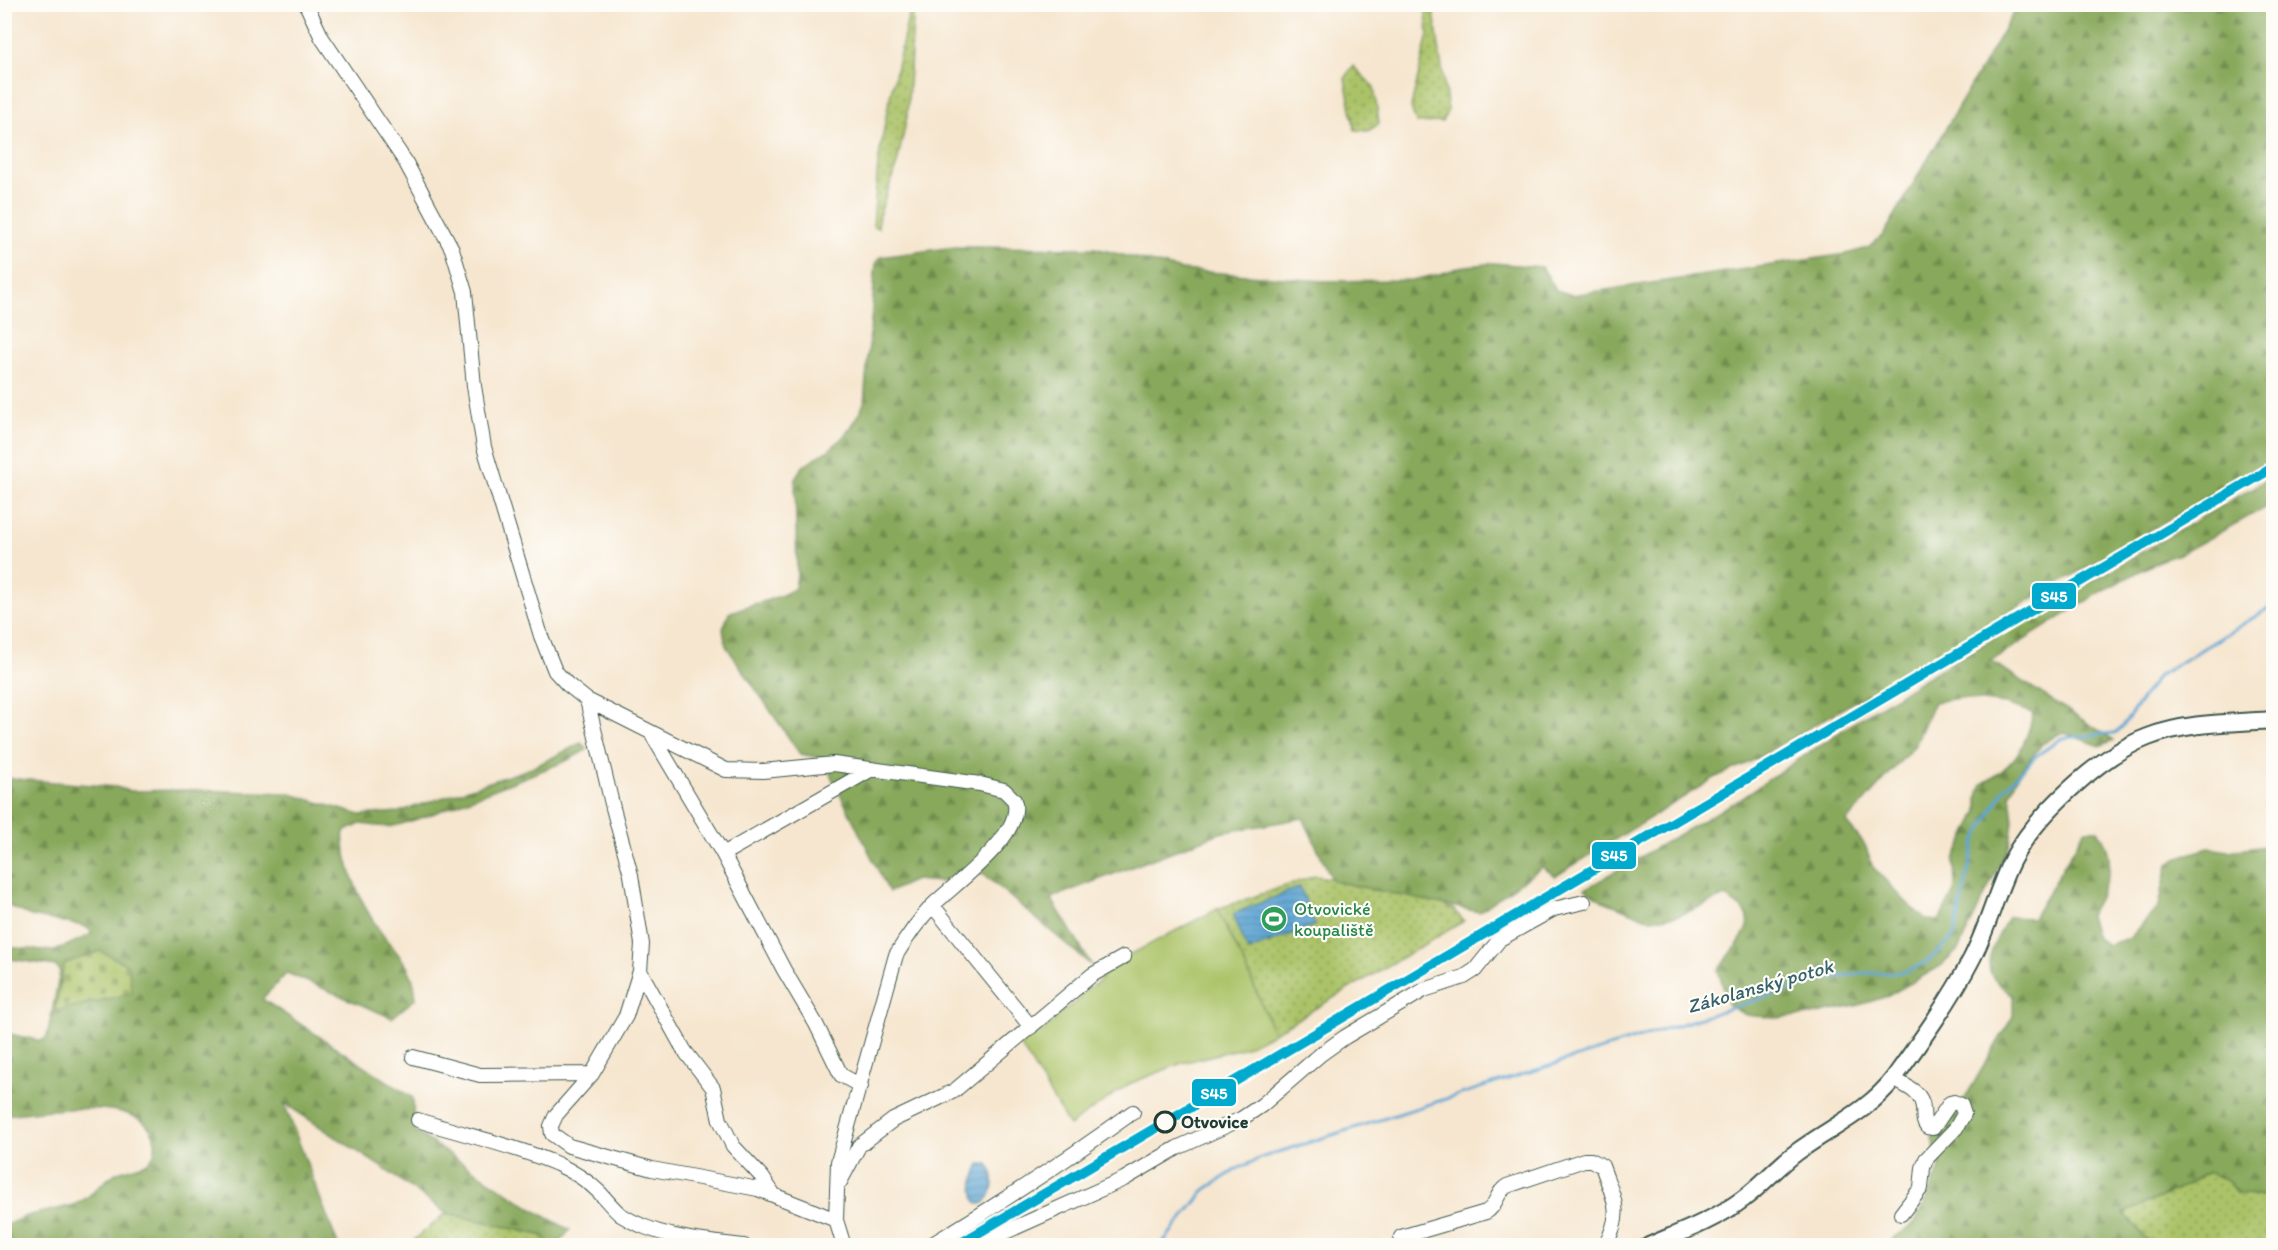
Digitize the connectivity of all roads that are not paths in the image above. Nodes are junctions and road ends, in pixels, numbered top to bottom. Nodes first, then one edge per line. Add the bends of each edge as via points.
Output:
1 (306, 4) edge
2 (587, 700) junction
3 (2274, 720) edge
4 (650, 731) junction
5 (872, 769) junction
6 (723, 854) junction
7 (1584, 902) dead end
8 (933, 906) junction
9 (1124, 957) dead end
10 (640, 970) junction
11 (1031, 1027) junction
12 (413, 1057) dead end
13 (592, 1074) junction
14 (1893, 1079) junction
15 (861, 1086) junction
16 (1133, 1112) dead end
17 (418, 1120) dead end
18 (838, 1187) junction
19 (775, 1196) junction
20 (1901, 1214) dead end
21 (836, 1220) junction
22 (1401, 1237) dead end
23 (744, 1245) edge
24 (844, 1245) edge
25 (929, 1245) edge
26 (974, 1245) edge
27 (1605, 1245) edge
28 (1649, 1245) edge

1 - 2 street via 322,38 405,161 453,249 465,292 484,447 555,671
2 - 4 street
2 - 10 street via 631,875 642,944
3 - 14 main road via 2208,724 2158,734 2134,743 2086,775 2022,843 1970,963
4 - 5 street via 726,770 763,771 834,764
4 - 6 street
5 - 6 street
5 - 8 street via 980,784 1004,790 1014,800 1016,816 1005,836
6 - 15 street via 841,1075
7 - 26 street via 1554,909 1500,939 1475,970 1464,977 1424,990 1345,1037 1241,1119 1177,1148 1117,1182
8 - 11 street
8 - 15 street via 912,928 896,955
9 - 11 street via 1092,975
10 - 13 street via 626,1016
10 - 19 street via 684,1050 713,1088 720,1120 733,1146
11 - 18 street via 954,1091 893,1120 859,1146
12 - 13 street via 480,1075
13 - 19 street via 551,1126 552,1134 569,1146
14 - 20 street via 1918,1093 1927,1127 1933,1128 1954,1102 1961,1105 1964,1114 1926,1159 1921,1188
14 - 28 main road via 1862,1110 1797,1152 1742,1200
15 - 18 street via 838,1162
16 - 25 street via 1024,1188
17 - 23 street via 558,1165 597,1190 619,1214 650,1230
18 - 21 street
19 - 21 street
21 - 24 street
22 - 27 street via 1486,1212 1507,1186 1584,1160 1602,1166 1616,1211 1616,1223

